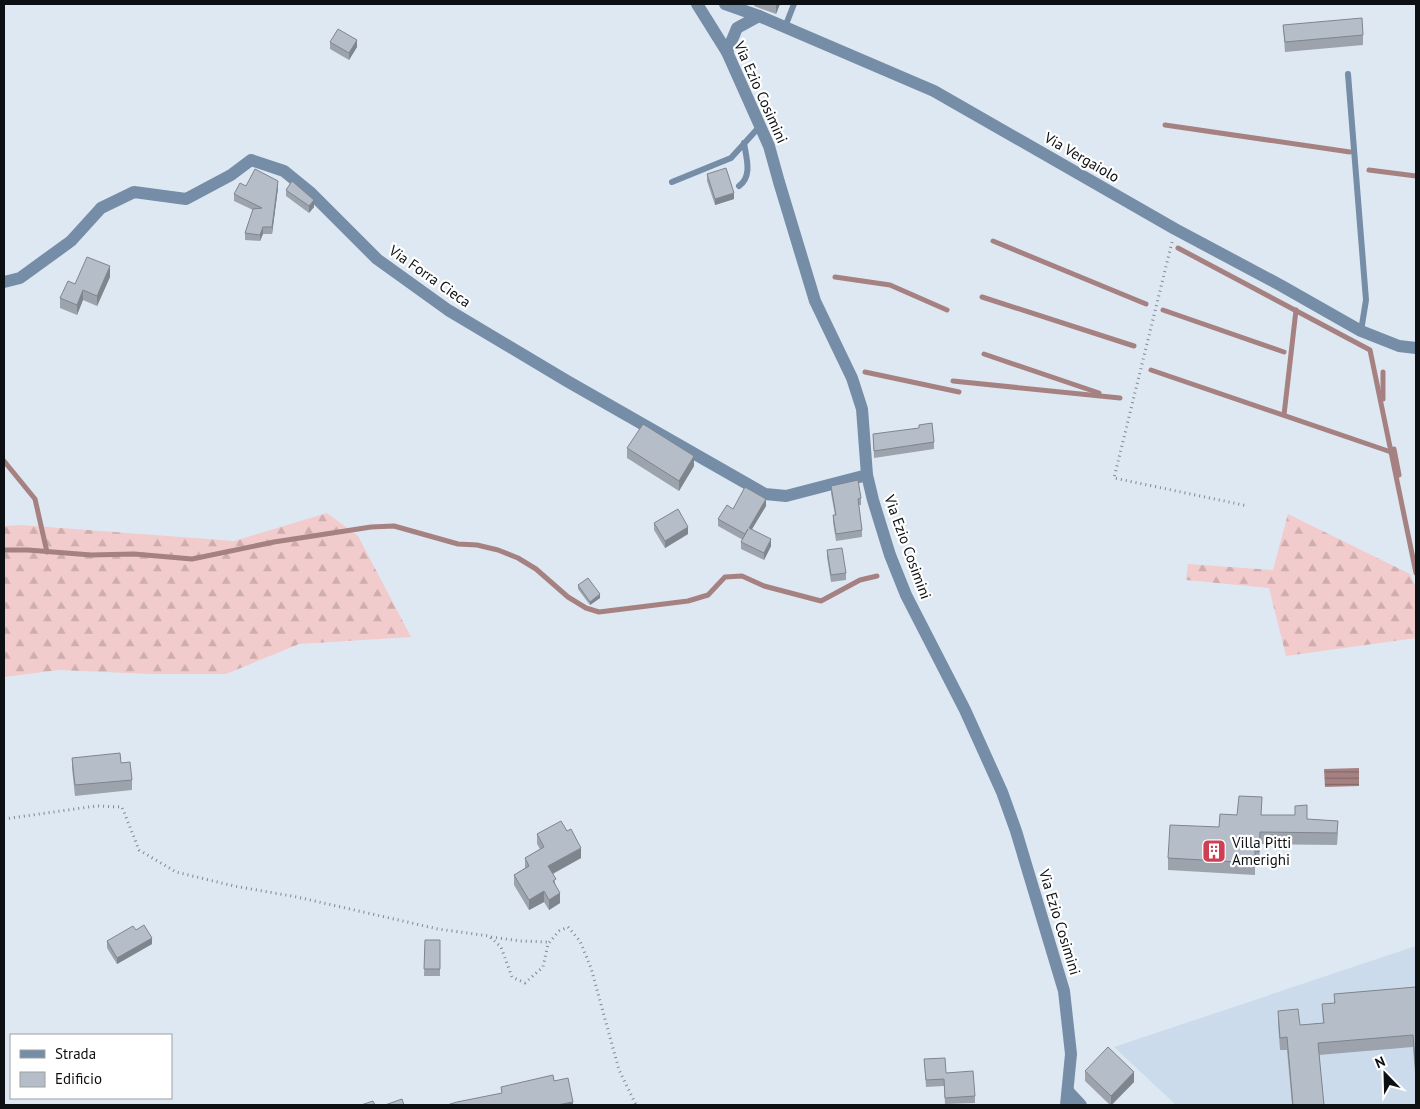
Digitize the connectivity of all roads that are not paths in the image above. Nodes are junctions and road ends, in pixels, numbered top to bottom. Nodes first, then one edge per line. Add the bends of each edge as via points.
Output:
1 (697, 4) edge
2 (725, 4) edge
3 (794, 4) edge
4 (759, 16) junction
5 (785, 27) junction
6 (727, 52) junction
7 (1348, 74) dead end
8 (760, 126) junction
9 (744, 143) junction
10 (672, 182) dead end
11 (739, 186) dead end
12 (4, 282) edge
13 (1361, 331) junction
14 (1416, 348) edge
15 (867, 475) junction
16 (1068, 1091) junction
17 (1066, 1105) edge
18 (1081, 1105) edge

1 - 6 street, Via Ezio Cosimini
2 - 4 street, Via Vergaiolo
3 - 5 lane
4 - 5 street, Via Vergaiolo
4 - 6 street via 737,28
5 - 13 street, Via Vergaiolo via 934,91
6 - 8 street, Via Ezio Cosimini
7 - 13 lane via 1366,300
8 - 9 lane
8 - 15 street, Via Ezio Cosimini via 770,146 815,301 852,378 862,409
9 - 10 lane via 731,158
9 - 11 lane via 747,175
12 - 15 street, Via Forra Cieca via 20,278 71,241 101,208 134,192 186,199 231,175 251,160 284,170 377,259 448,310 765,494 786,496
13 - 14 street, Via Vergaiolo via 1399,346
15 - 16 street, Via Ezio Cosimini via 906,595 965,710 1016,831 1064,991 1072,1054
16 - 17 street, Via Ezio Cosimini
16 - 18 street

